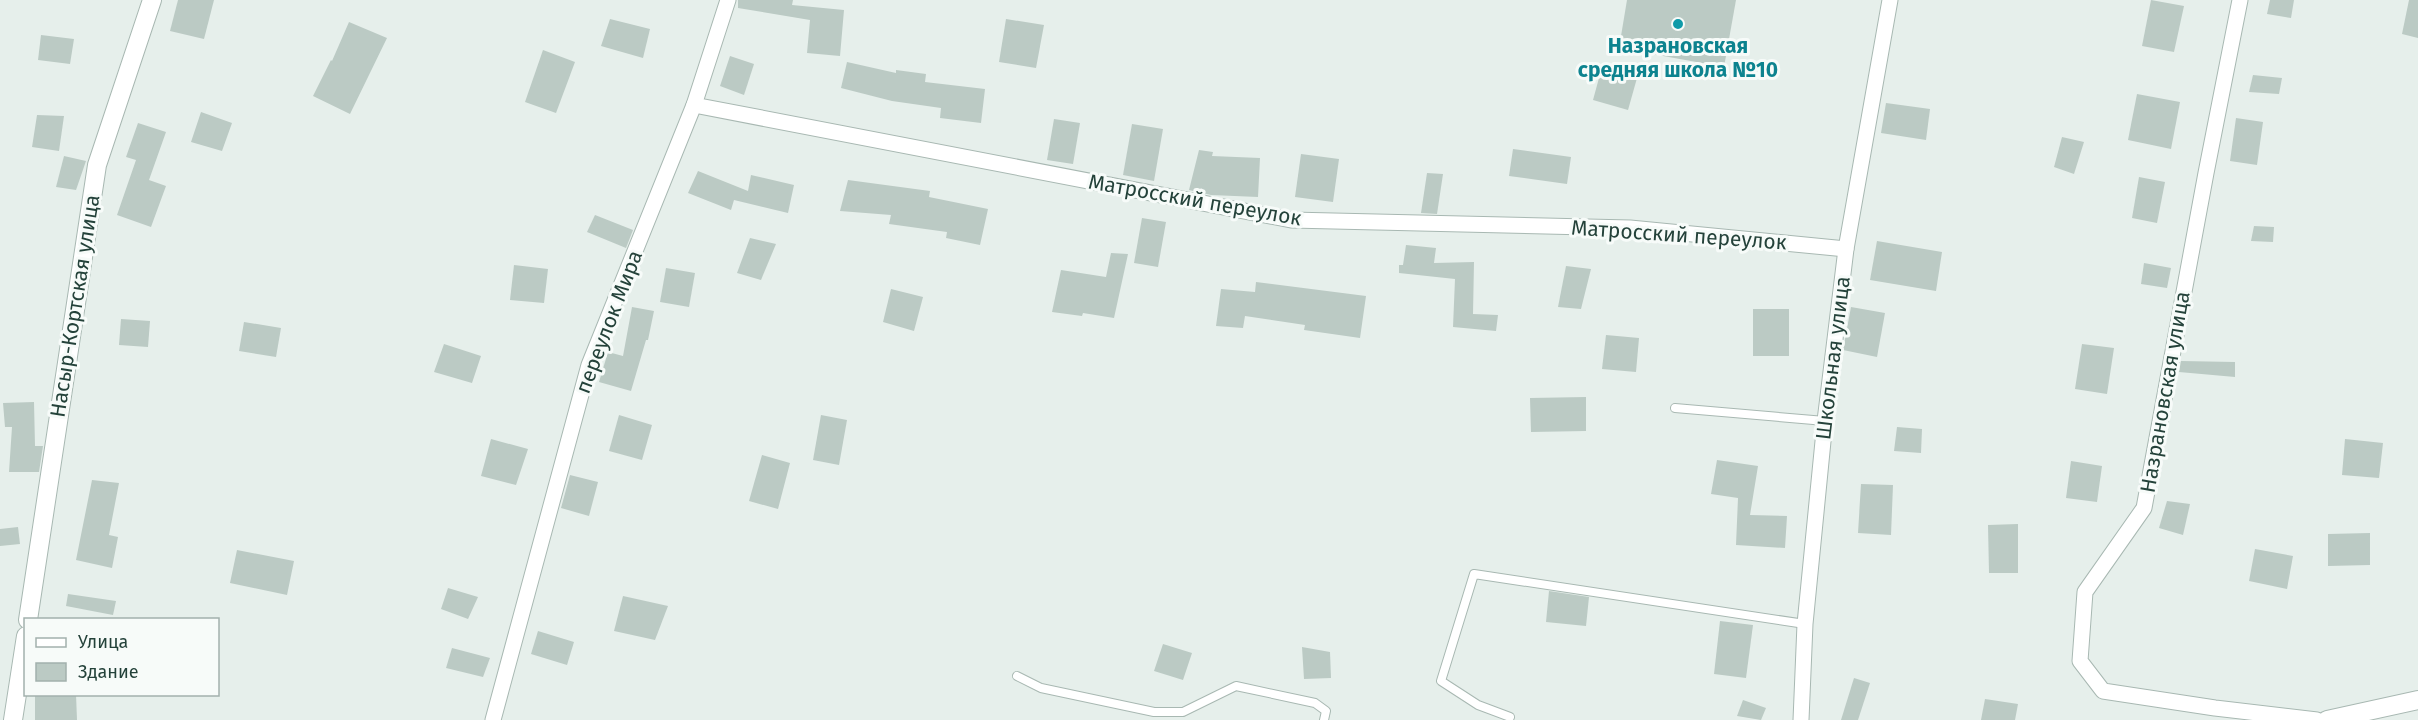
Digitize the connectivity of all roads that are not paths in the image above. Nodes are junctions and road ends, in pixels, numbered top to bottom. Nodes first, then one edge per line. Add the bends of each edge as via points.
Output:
1 (152, 0) edge
2 (728, 0) edge
3 (1890, 0) edge
4 (2240, 0) edge
5 (694, 105) junction
6 (1846, 249) junction
7 (1675, 408) dead end
8 (1825, 421) junction
9 (28, 618) edge
10 (1805, 624) junction
11 (24, 649) edge
12 (1017, 676) dead end
13 (2418, 700) edge
14 (1510, 717) dead end
15 (13, 720) edge
16 (493, 720) edge
17 (1324, 720) edge
18 (1801, 720) edge
19 (2318, 720) edge
20 (2327, 720) edge

1 - 9 street, Насыр-Кортская улица via 97,165
2 - 5 street, переулок Мира
3 - 6 street, Школьная улица
4 - 19 street, Назрановская улица via 2144,508 2085,592 2080,661 2103,691
5 - 6 street, Матросский переулок via 1291,220 1630,228
5 - 16 street, переулок Мира via 589,365
6 - 8 street, Школьная улица
7 - 8 lane
8 - 10 street, Школьная улица
10 - 14 lane via 1474,574 1441,681 1478,705
10 - 18 street, Школьная улица
11 - 15 street
12 - 17 lane via 1041,688 1154,712 1183,712 1236,686 1316,703 1326,711
13 - 20 street

